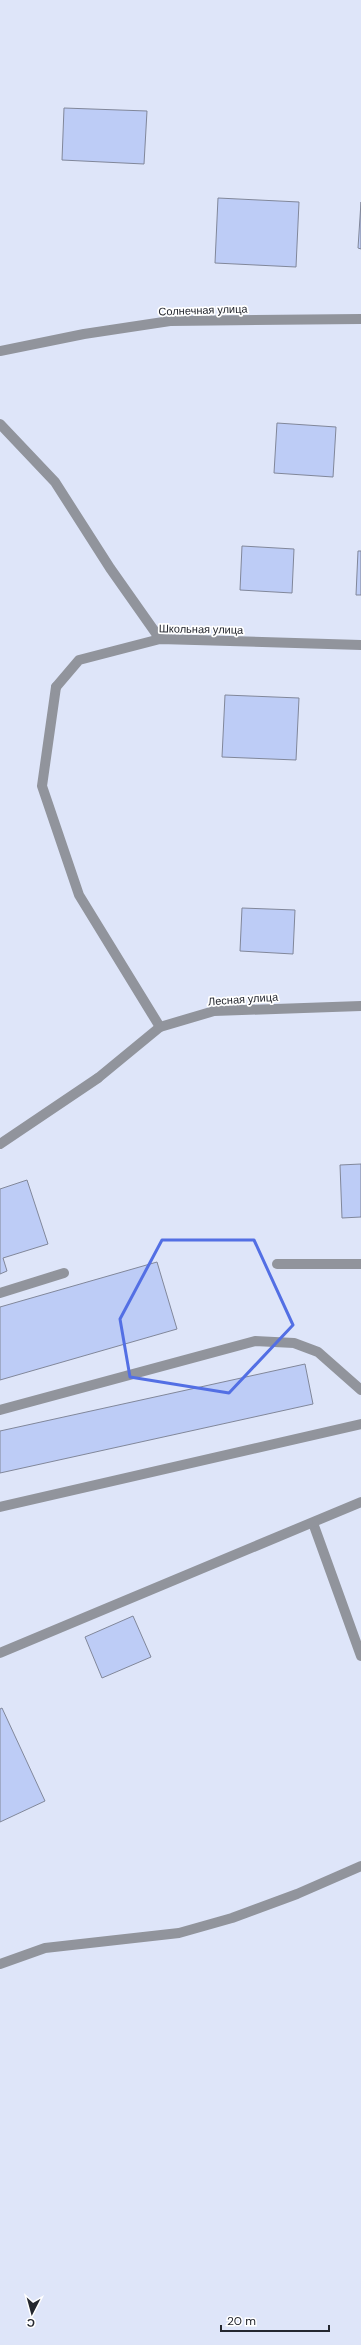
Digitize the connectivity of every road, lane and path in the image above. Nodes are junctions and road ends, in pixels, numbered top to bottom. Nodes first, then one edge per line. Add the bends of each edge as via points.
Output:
1 (361, 319) edge
2 (0, 351) edge
3 (0, 424) edge
4 (160, 639) junction
5 (361, 645) edge
6 (361, 1006) edge
7 (160, 1027) junction
8 (0, 1144) edge
9 (277, 1264) dead end
10 (361, 1264) edge
11 (64, 1273) dead end
12 (0, 1293) edge
13 (361, 1390) edge
14 (0, 1410) edge
15 (361, 1424) edge
16 (361, 1502) edge
17 (0, 1507) edge
18 (313, 1523) junction
19 (0, 1652) edge
20 (361, 1656) edge
21 (361, 1866) edge
22 (0, 1964) edge

1 - 2 street, Солнечная улица via 170,321 84,334
3 - 4 street via 55,482 110,568
4 - 5 street, Школьная улица
4 - 7 street, Школьная улица via 79,660 56,687 42,786 79,895
6 - 7 street, Лесная улица via 214,1011
7 - 8 street, Лесная улица via 98,1078
9 - 10 street
11 - 12 street
13 - 14 street via 318,1352 294,1343 255,1341
15 - 17 street
16 - 18 street
18 - 19 street
18 - 20 street
21 - 22 street via 297,1894 232,1918 179,1933 44,1948

